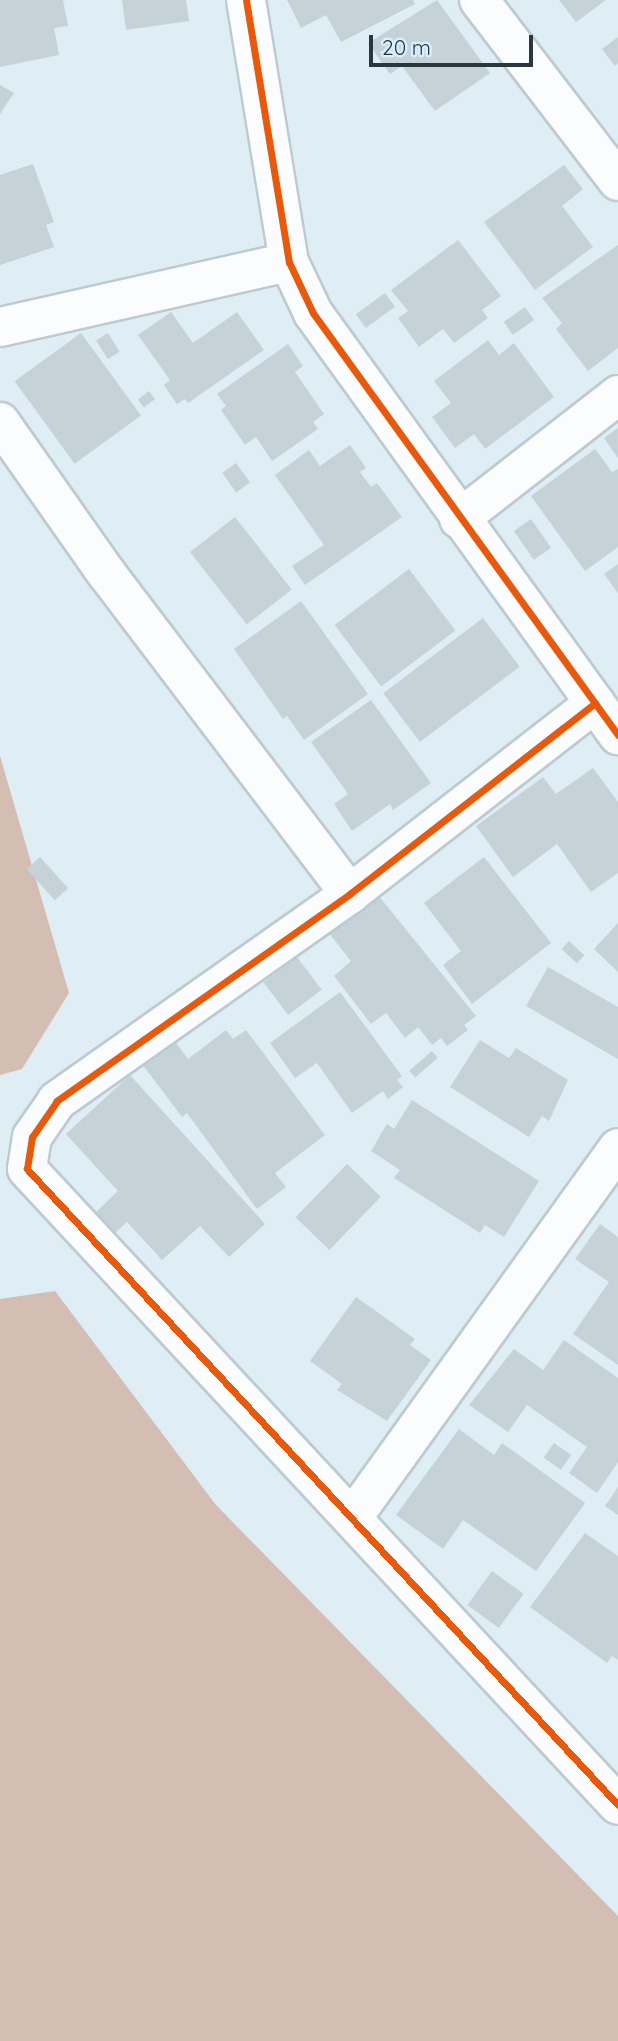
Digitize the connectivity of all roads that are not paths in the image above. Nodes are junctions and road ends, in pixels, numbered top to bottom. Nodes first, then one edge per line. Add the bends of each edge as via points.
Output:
1 (246, 0) edge
2 (479, 0) edge
3 (618, 181) edge
4 (289, 262) junction
5 (0, 327) edge
6 (618, 395) edge
7 (0, 422) edge
8 (458, 519) junction
9 (594, 703) junction
10 (618, 735) edge
11 (350, 894) junction
12 (618, 1148) edge
13 (353, 1517) junction
14 (616, 1798) edge

1 - 4 street
2 - 3 street
4 - 5 street
4 - 8 street via 313,313
6 - 8 street
7 - 11 street via 107,574
8 - 9 street
9 - 10 street
9 - 11 street
11 - 13 street via 57,1101 32,1137 27,1169
12 - 13 street
13 - 14 street

